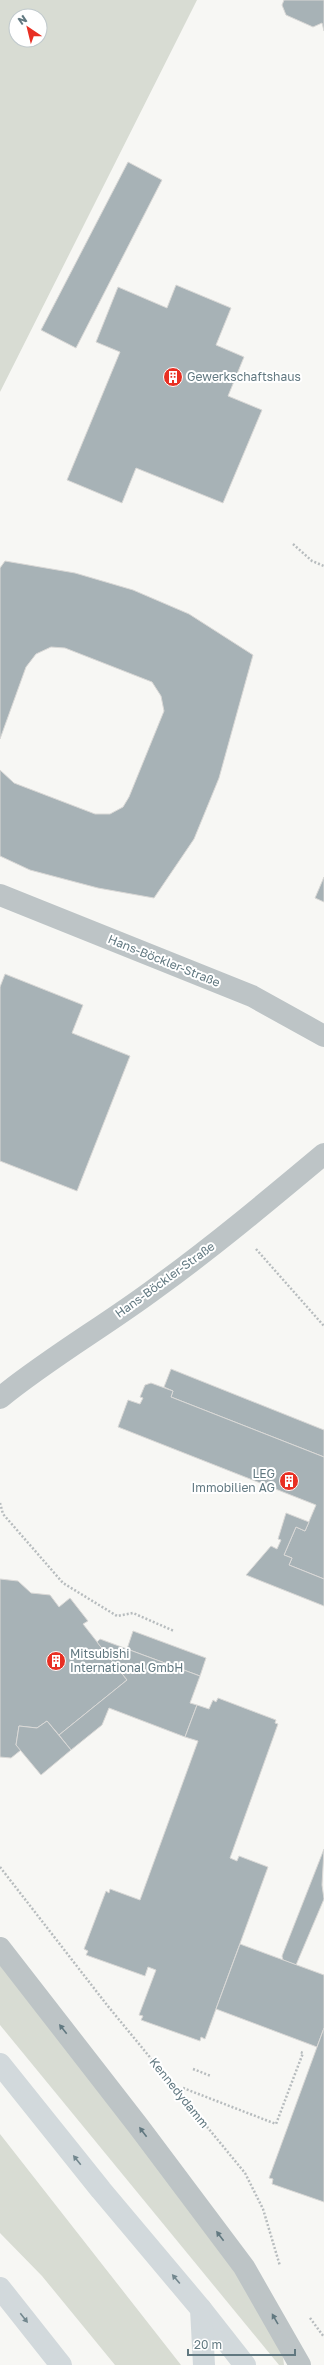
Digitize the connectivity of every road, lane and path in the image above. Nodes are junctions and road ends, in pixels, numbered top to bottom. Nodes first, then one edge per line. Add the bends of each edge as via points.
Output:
1 (293, 544) dead end
2 (324, 566) edge
3 (0, 895) edge
4 (324, 1036) edge
5 (324, 1154) edge
6 (238, 1227) junction
7 (324, 1326) edge
8 (0, 1398) edge
9 (0, 1504) edge
10 (174, 1631) dead end
11 (0, 1867) edge
12 (0, 1948) edge
13 (300, 2052) dead end
14 (0, 2064) edge
15 (193, 2069) dead end
16 (211, 2076) dead end
17 (183, 2088) dead end
18 (282, 2272) dead end
19 (0, 2288) edge
20 (201, 2309) junction
21 (305, 2312) dead end
22 (324, 2337) edge
23 (61, 2365) edge
24 (204, 2365) edge
25 (245, 2365) edge
26 (300, 2365) edge

1 - 2 path via 312,561
3 - 4 street, Hans-Böckler-Straße via 252,996
5 - 6 street, Hans-Böckler-Straße
6 - 7 path
6 - 8 street, Hans-Böckler-Straße via 155,1289 34,1371
9 - 10 path via 4,1514 63,1583 117,1616 133,1613
11 - 18 path, Kennedydamm via 107,2005 245,2173 263,2209
26 -> 12 street via 244,2267
13 - 17 path via 303,2053 276,2124
20 -> 14 main road
15 - 16 path
19 -> 23 main road
20 - 24 main road
20 - 25 main road
21 - 22 path

